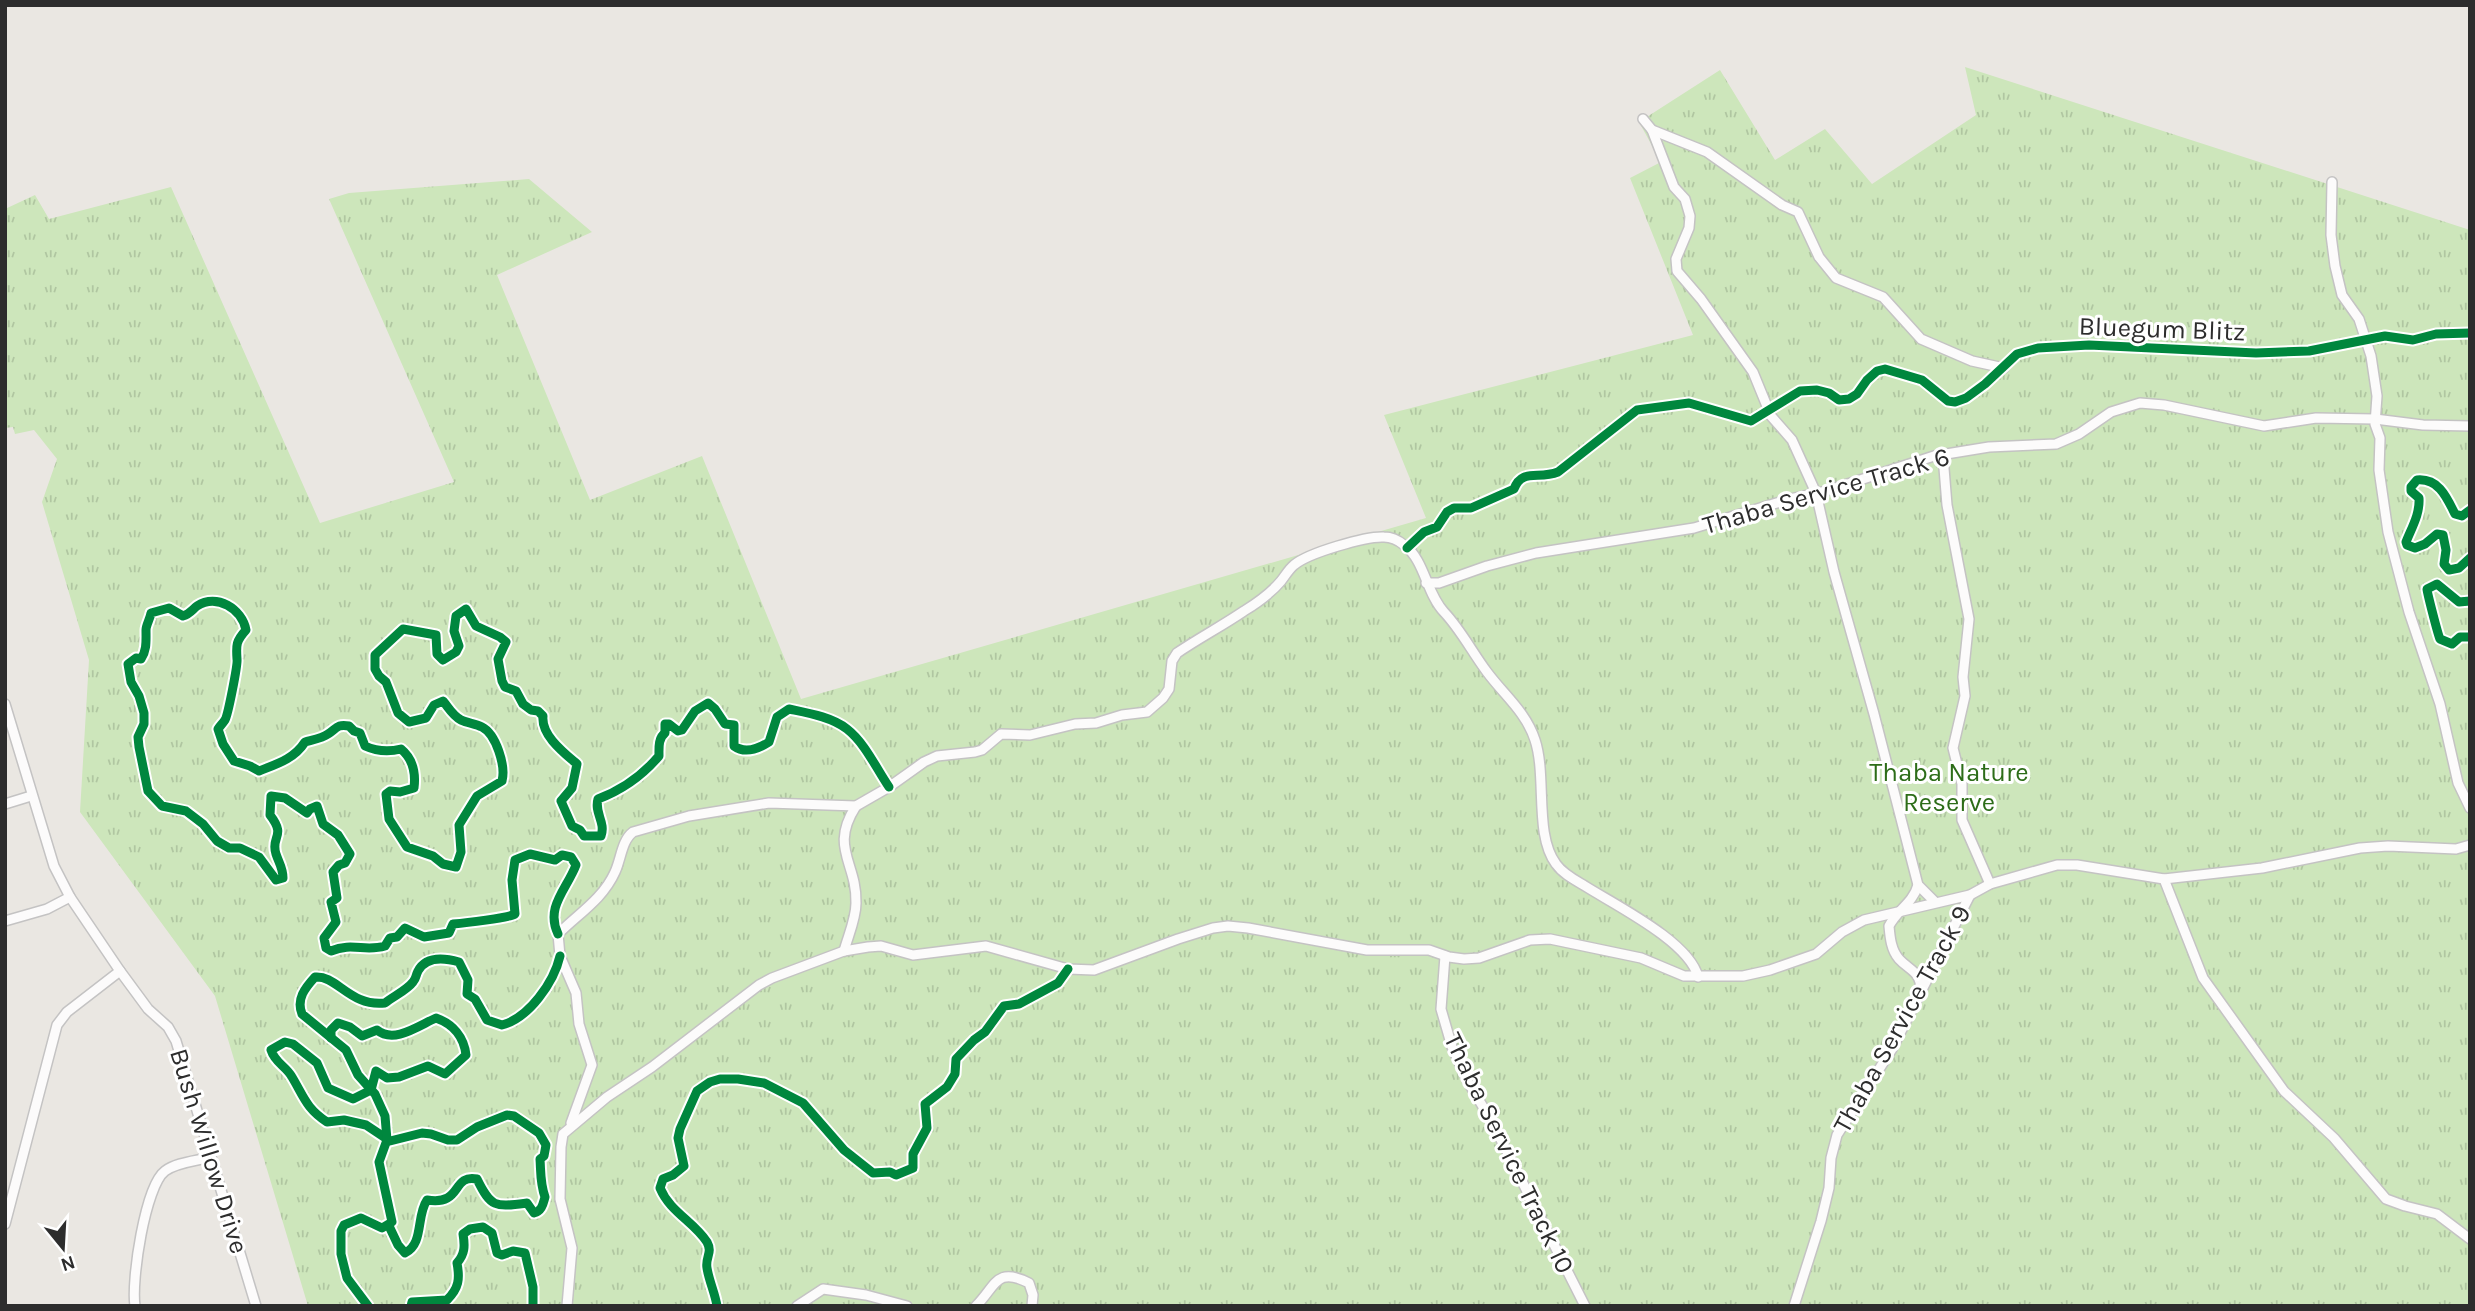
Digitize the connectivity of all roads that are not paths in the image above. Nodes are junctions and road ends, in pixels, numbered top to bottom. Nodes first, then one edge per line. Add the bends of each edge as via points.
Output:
1 (1643, 119) dead end
2 (1652, 130) junction
3 (2332, 182) dead end
4 (2004, 368) dead end
5 (2375, 419) junction
6 (2470, 426) edge
7 (1943, 456) junction
8 (1816, 493) junction
9 (1426, 583) junction
10 (5, 704) edge
11 (32, 796) junction
12 (5, 804) edge
13 (856, 806) junction
14 (2470, 808) edge
15 (2470, 845) edge
16 (2164, 879) junction
17 (1990, 884) junction
18 (1918, 886) junction
19 (1970, 894) junction
20 (70, 897) junction
21 (1934, 902) junction
22 (1898, 912) junction
23 (5, 921) edge
24 (844, 951) junction
25 (1445, 956) junction
26 (120, 971) junction
27 (1698, 977) junction
28 (1921, 989) junction
29 (570, 1127) junction
30 (211, 1157) junction
31 (5, 1223) edge
32 (2470, 1239) edge
33 (135, 1306) edge
34 (256, 1306) edge
35 (567, 1306) edge
36 (797, 1306) edge
37 (907, 1306) edge
38 (975, 1306) edge
39 (1032, 1306) edge
40 (1585, 1306) edge
41 (1794, 1306) edge

1 - 2 street
2 - 4 street via 1707,152 1798,212 1819,257 1836,278 1883,297 1922,339 1972,361
2 - 8 street via 1690,216 1676,259 1677,271 1753,372
3 - 5 street via 2335,266 2342,295 2367,339 2377,396
5 - 6 street, Thaba Service Track 6
5 - 7 street, Thaba Service Track 6 via 2316,418 2264,426 2140,403 2111,412 2056,444 1989,447
5 - 14 street via 2397,572 2440,704 2458,783
7 - 8 street, Thaba Service Track 6
7 - 17 street via 1947,505 1969,620 1965,696 1953,748 1962,784 1962,820
8 - 9 street, Thaba Service Track 6 via 1694,528 1536,554
8 - 18 street
9 - 13 street via 1408,548 1387,537 1313,555 1292,566 1243,612 1177,653 1169,689 1147,712 1030,735 1001,734 982,750 924,762
9 - 27 street via 1531,729 1538,751 1545,837 1555,864 1681,950
10 - 11 street, Bush Willow Drive
11 - 12 street
11 - 20 street, Bush Willow Drive via 54,866
13 - 24 street via 844,836 856,905
13 - 29 street via 769,803 666,821 627,837 614,876 601,895 558,934 560,956 576,993 579,1024 592,1065
15 - 16 street via 2456,849 2360,848 2262,868
16 - 17 street via 2057,865
16 - 32 street via 2203,978 2284,1091 2341,1145 2386,1199 2437,1214
17 - 19 street
18 - 21 street
18 - 22 street via 1915,897
19 - 21 street
19 - 28 street, Thaba Service Track 9
20 - 23 street
20 - 26 street, Bush Willow Drive
21 - 22 street
22 - 27 street via 1864,920 1816,954 1789,964 1743,976
22 - 28 street via 1889,926 1891,941 1900,960 1917,973
24 - 25 street via 881,946 913,955 986,946 1068,969 1094,970 1213,928 1238,926 1367,950 1429,950
24 - 29 street via 759,985
25 - 27 street via 1479,958 1530,940 1550,939 1642,958 1684,976
25 - 40 street, Thaba Service Track 10 via 1441,1009 1452,1047
26 - 30 street, Bush Willow Drive via 176,1041
26 - 31 street via 57,1025
28 - 41 street, Thaba Service Track 9 via 1887,1058 1837,1135 1821,1221
29 - 35 street via 563,1134 561,1147 560,1199 572,1248
30 - 33 street via 168,1169 156,1181 137,1252
30 - 34 street, Bush Willow Drive
36 - 37 street via 823,1289
38 - 39 street via 999,1278 1008,1275 1029,1283

